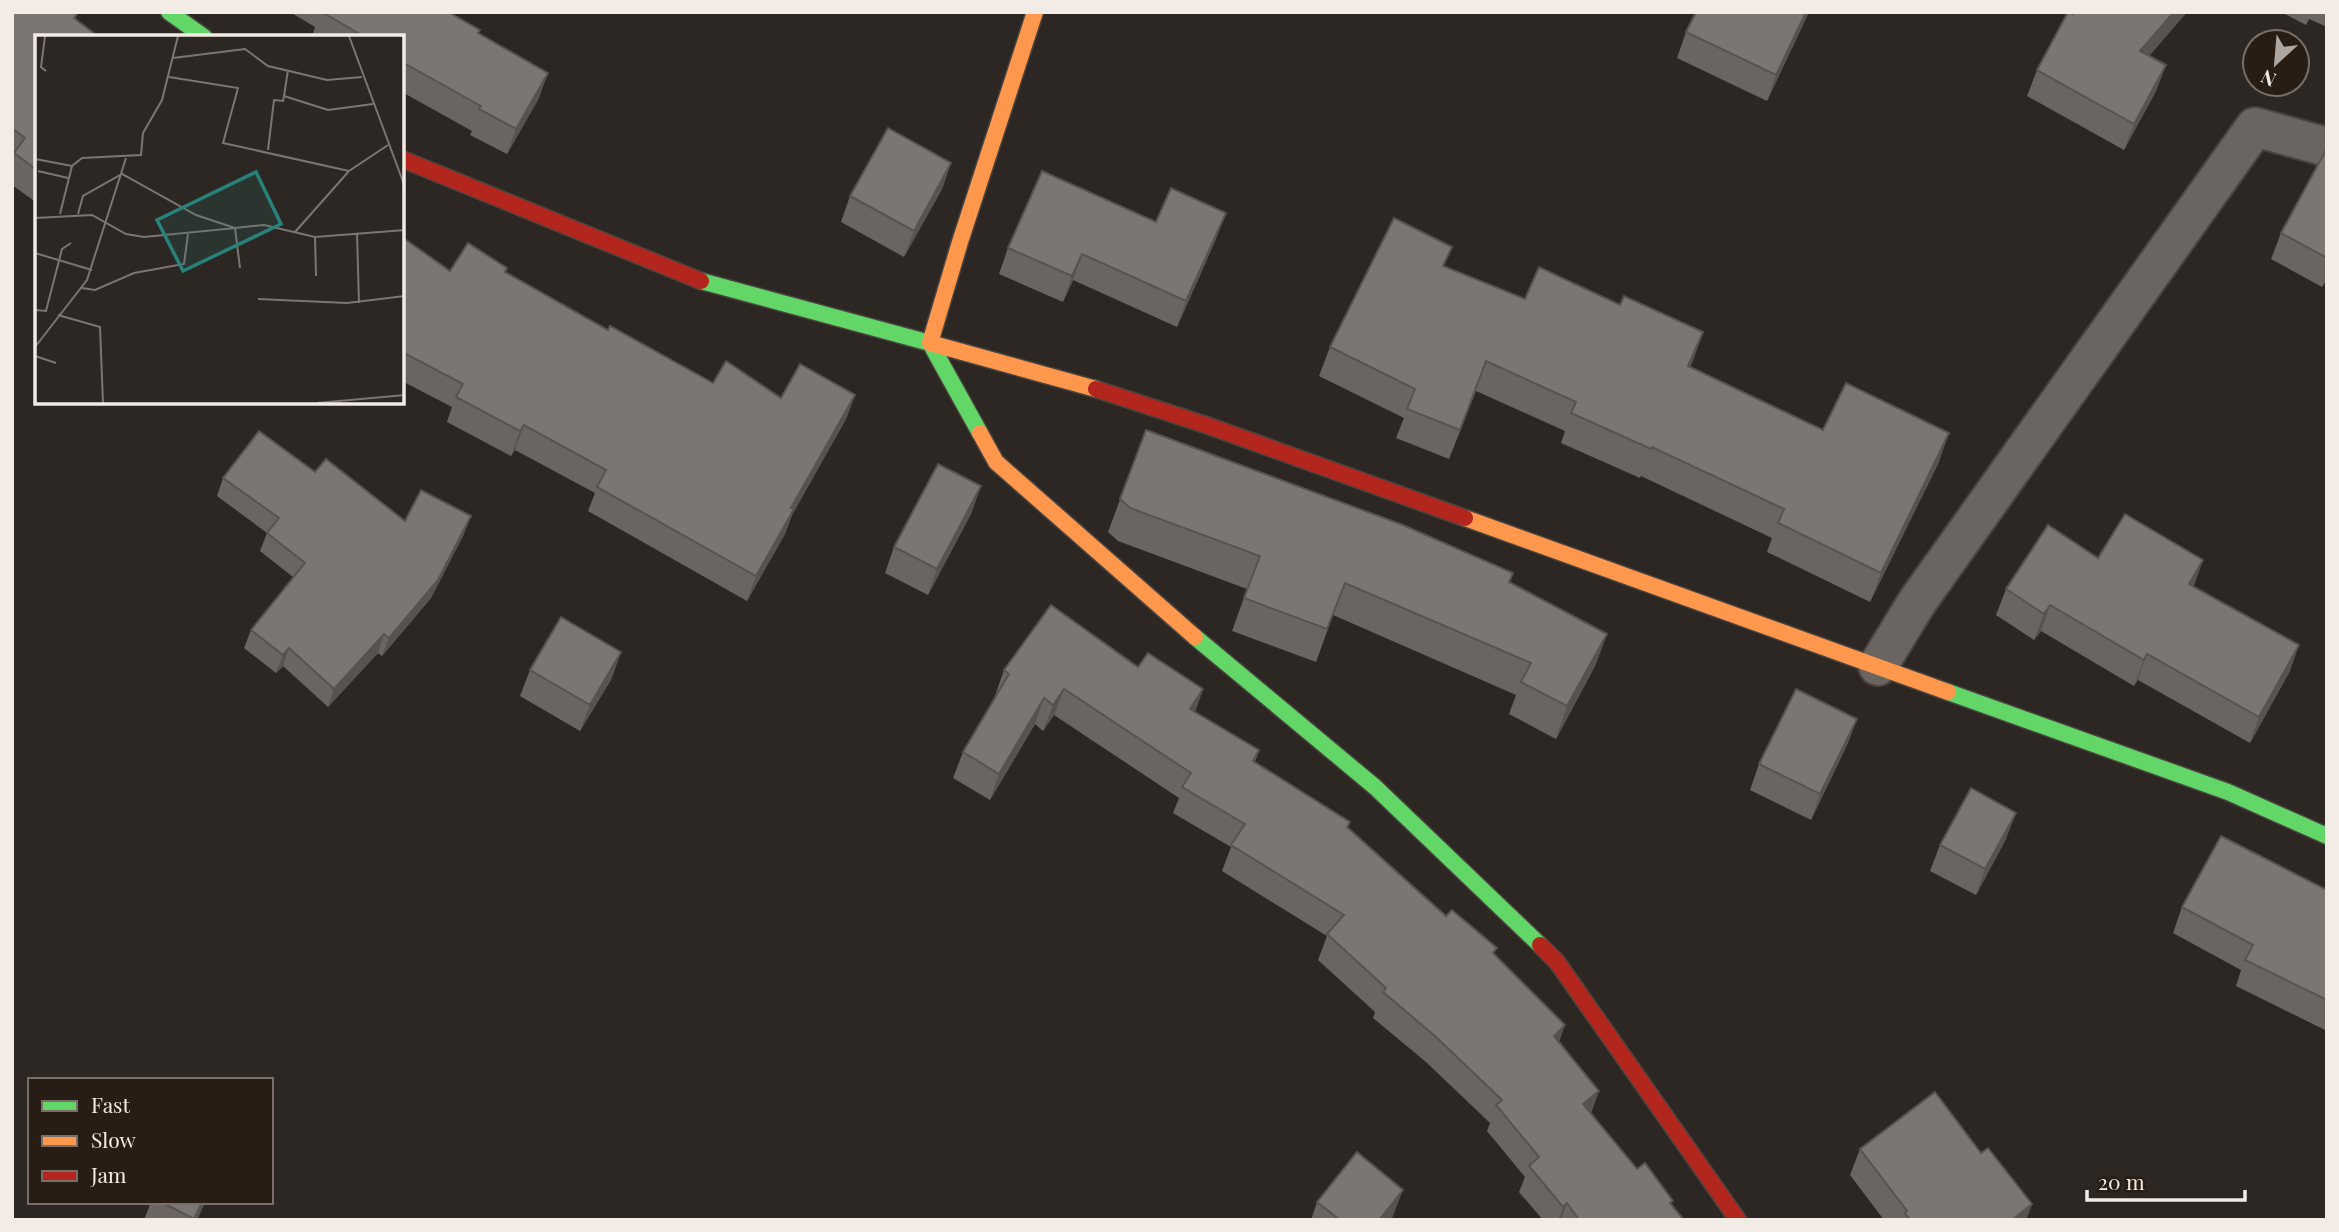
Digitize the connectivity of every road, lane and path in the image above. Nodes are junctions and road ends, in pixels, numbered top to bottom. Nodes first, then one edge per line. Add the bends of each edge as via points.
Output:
1 (169, 12) edge
2 (1035, 12) edge
3 (201, 35) edge
4 (2327, 147) edge
5 (404, 160) edge
6 (930, 342) junction
7 (1878, 666) junction
8 (2327, 836) edge
9 (1738, 1220) edge

1 - 3 street
2 - 6 street
4 - 7 street via 2255,127 1917,602
5 - 6 street via 707,284
6 - 7 street via 1206,425
6 - 9 street via 996,462 1185,629 1375,787 1557,962
7 - 8 street via 2228,792

